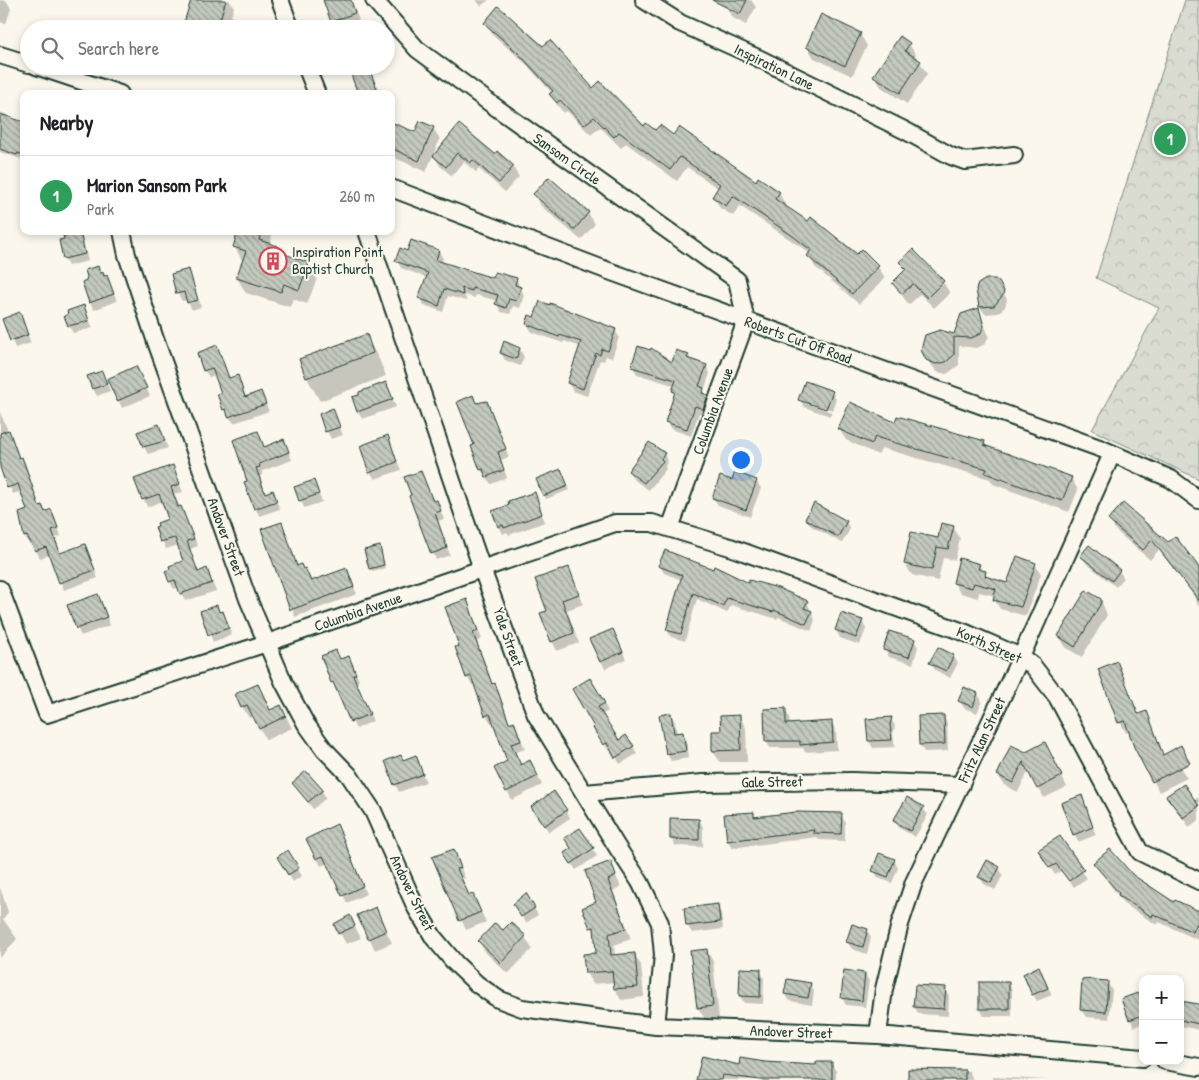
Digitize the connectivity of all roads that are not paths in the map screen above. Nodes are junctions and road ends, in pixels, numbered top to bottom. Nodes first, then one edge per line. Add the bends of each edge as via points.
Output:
1 (280, 0) edge
2 (374, 0) edge
3 (644, 0) edge
4 (288, 20) edge
5 (392, 20) edge
6 (395, 24) edge
7 (0, 55) edge
8 (20, 61) edge
9 (63, 75) edge
10 (310, 75) edge
11 (108, 90) edge
12 (315, 90) edge
13 (1014, 155) dead end
14 (395, 189) edge
15 (123, 235) edge
16 (369, 235) edge
17 (746, 321) junction
18 (1112, 454) junction
19 (1199, 500) edge
20 (675, 530) junction
21 (482, 569) junction
22 (0, 589) edge
23 (267, 643) junction
24 (1021, 657) junction
25 (961, 785) junction
26 (584, 793) junction
27 (1199, 881) edge
28 (656, 1026) junction
29 (878, 1035) junction
30 (1139, 1058) edge
31 (1184, 1064) edge
32 (1199, 1067) edge

1 - 4 street
2 - 5 street, Sansom Circle
3 - 13 street, Inspiration Lane via 680,23 758,58 951,156 965,161
6 - 17 street, Sansom Circle via 417,49 737,280
7 - 8 street
9 - 11 street
10 - 12 street
14 - 17 street, Roberts Cut Off Road
15 - 23 street, Andover Street via 126,255 154,339
16 - 21 street, Yale Street
17 - 18 street, Roberts Cut Off Road
17 - 20 street, Columbia Avenue
18 - 19 street, Roberts Cut Off Road via 1171,478
18 - 24 street, Fritz Alan Street
20 - 21 street, Columbia Avenue via 640,522 615,523
20 - 24 street, Korth Street via 956,629
21 - 23 street, Columbia Avenue
21 - 26 street, Yale Street via 536,714
22 - 23 street, Columbia Avenue via 47,714
23 - 28 street, Andover Street via 306,724 349,775 373,811 416,908 434,938 455,963 498,999 522,1008
24 - 25 street, Fritz Alan Street
24 - 27 street, Korth Street via 1033,666 1057,697 1140,852
25 - 26 street, Gale Street via 852,780 713,783
25 - 29 street, Fritz Alan Street via 914,882 900,924 884,989
26 - 28 street, Yale Street via 640,882 660,923 663,955
28 - 29 street, Andover Street
29 - 30 street, Andover Street
31 - 32 street

